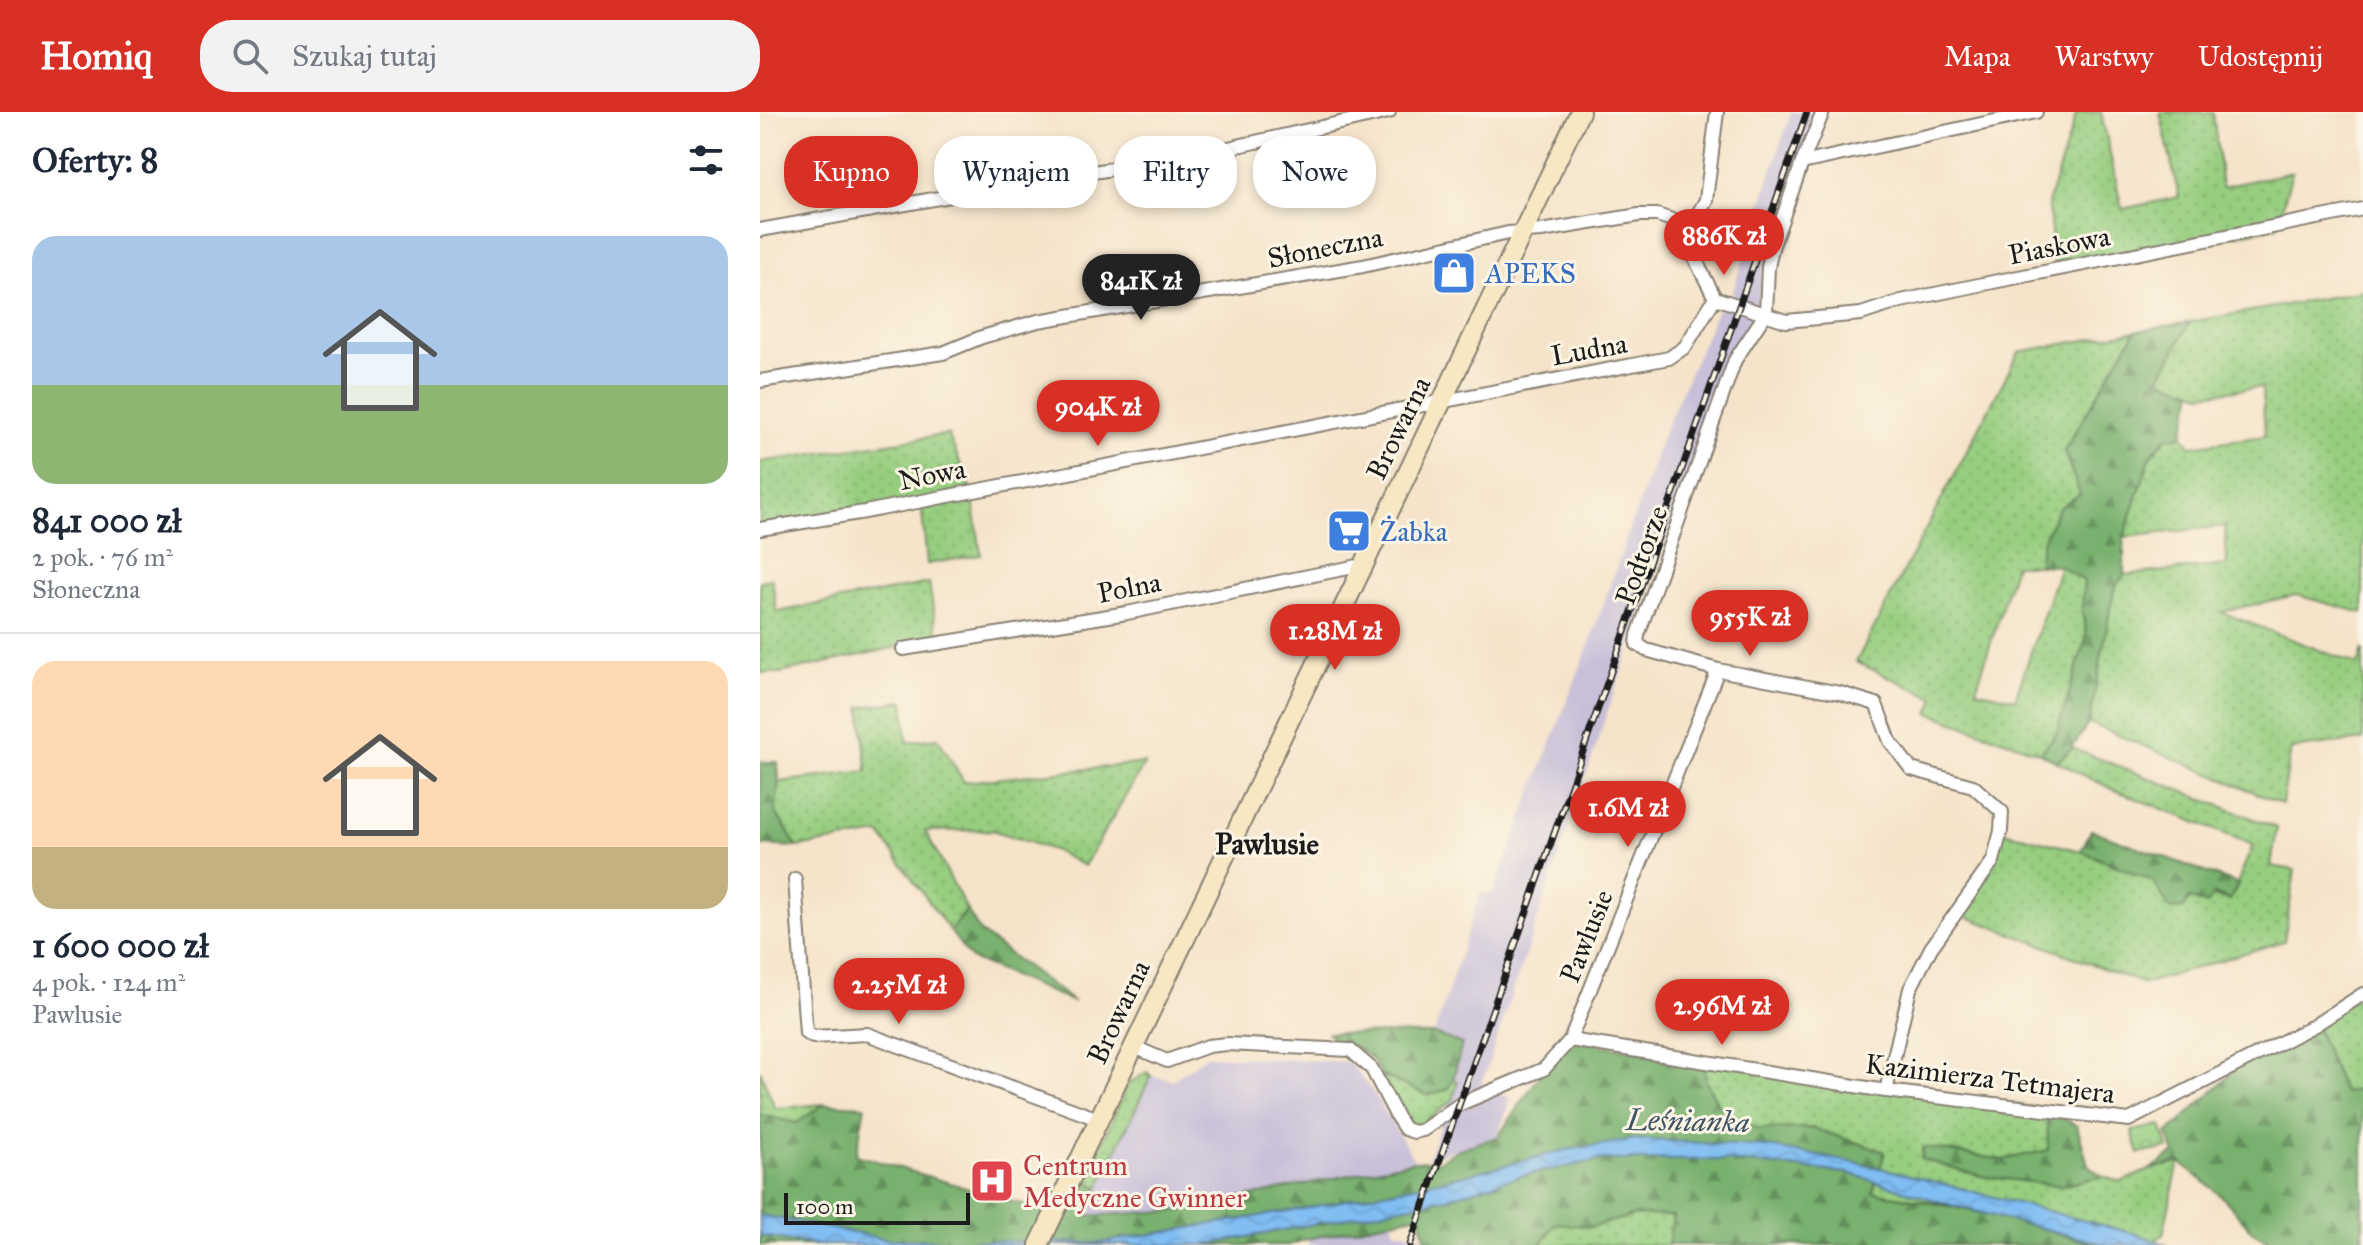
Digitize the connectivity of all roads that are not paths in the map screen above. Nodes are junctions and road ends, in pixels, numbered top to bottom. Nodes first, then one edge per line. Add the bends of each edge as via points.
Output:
1 (1389, 112) edge
2 (1580, 112) edge
3 (1717, 112) edge
4 (1823, 112) edge
5 (2036, 112) edge
6 (1802, 163) junction
7 (2363, 209) edge
8 (760, 230) edge
9 (1688, 231) junction
10 (1522, 233) junction
11 (1715, 298) junction
12 (1766, 313) junction
13 (760, 381) edge
14 (1442, 400) junction
15 (760, 529) edge
16 (1363, 565) junction
17 (903, 649) dead end
18 (1718, 670) junction
19 (795, 879) dead end
20 (2363, 994) edge
21 (1570, 1040) junction
22 (1132, 1046) junction
23 (1886, 1091) junction
24 (1098, 1119) junction
25 (1039, 1245) edge

1 - 8 street via 1193,156
2 - 10 street, Browarna
3 - 9 street via 1706,200
4 - 6 street
5 - 6 street
6 - 12 street via 1768,267
7 - 12 street, Piaskowa via 1901,301 1861,314 1786,321
9 - 10 street, Słoneczna via 1657,215
9 - 11 street via 1693,255
10 - 13 street, Słoneczna via 1038,321 943,353
10 - 14 street, Browarna
11 - 12 street
11 - 14 street, Ludna via 1685,347 1669,358
12 - 18 street, Podtorze via 1735,360 1638,635 1637,644 1646,650
14 - 15 street, Nowa
14 - 16 street, Browarna
16 - 17 street, Polna via 1127,613
16 - 22 street, Browarna
18 - 21 street, Pawlusie
18 - 23 street, Podtorze via 1876,704 1890,741 1911,769 1973,786 2002,812 1993,861 1931,948 1910,989
19 - 24 street via 806,1033 867,1034
20 - 23 street, Kazimierza Tetmajera via 2315,1025 2129,1120
21 - 22 street via 1544,1069 1460,1104 1414,1132 1405,1129 1372,1069 1350,1050 1227,1044 1167,1061
21 - 23 street, Kazimierza Tetmajera
22 - 24 street, Browarna
24 - 25 street, Browarna

